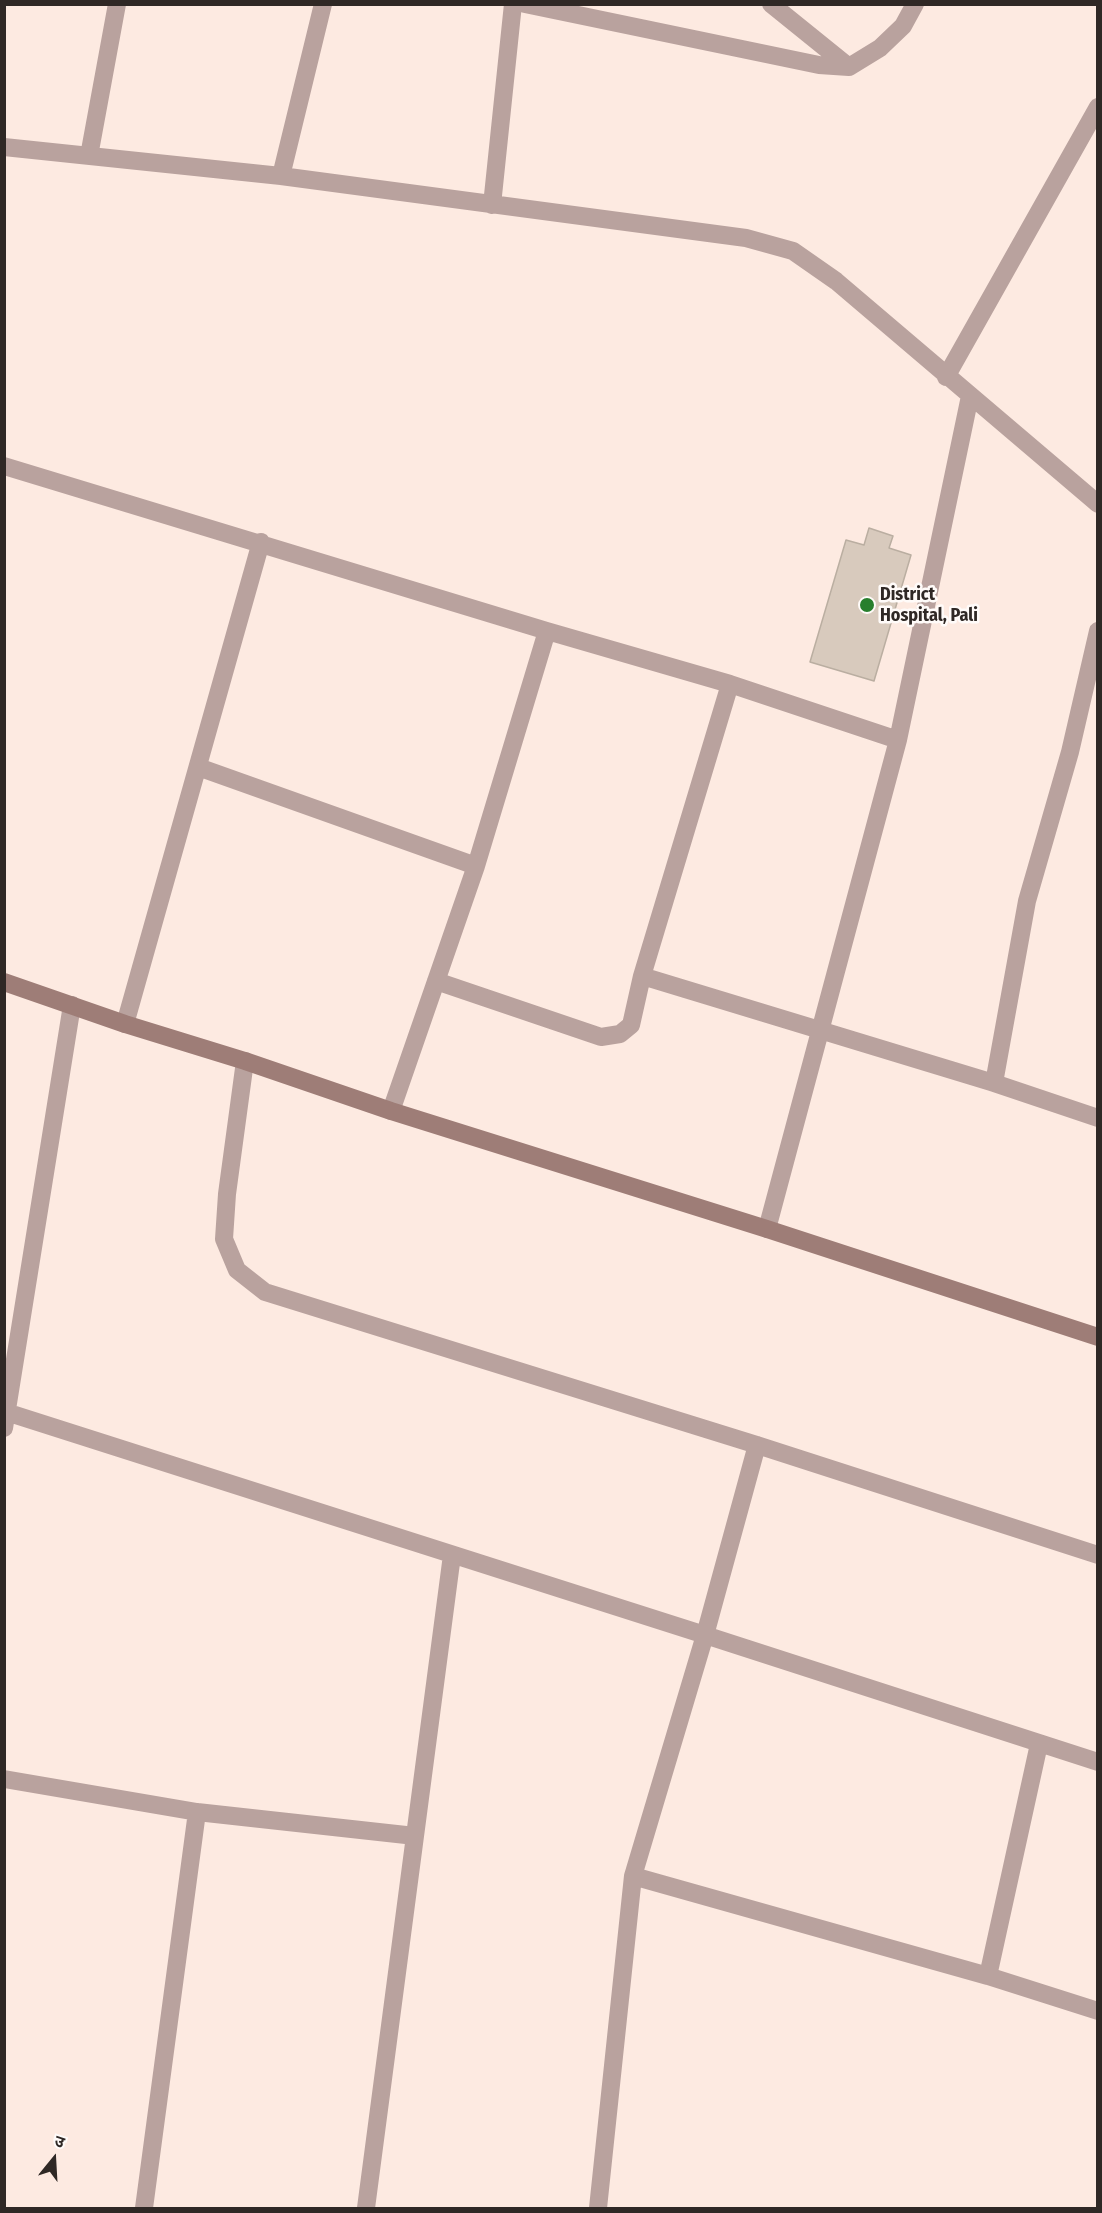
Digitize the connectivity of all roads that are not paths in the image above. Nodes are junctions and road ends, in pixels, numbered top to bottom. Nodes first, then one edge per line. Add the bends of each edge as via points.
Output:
1 (117, 4) edge
2 (323, 4) edge
3 (513, 4) edge
4 (525, 4) edge
5 (771, 4) edge
6 (915, 4) edge
7 (849, 67) junction
8 (1098, 107) edge
9 (4, 147) edge
10 (89, 156) junction
11 (281, 176) junction
12 (492, 205) junction
13 (946, 377) junction
14 (970, 396) junction
15 (4, 466) edge
16 (1098, 504) edge
17 (261, 543) junction
18 (547, 631) junction
19 (1098, 631) edge
20 (730, 684) junction
21 (898, 740) junction
22 (198, 767) junction
23 (476, 866) junction
24 (642, 976) junction
25 (436, 981) junction
26 (4, 982) edge
27 (72, 1005) junction
28 (125, 1024) junction
29 (820, 1029) junction
30 (245, 1061) junction
31 (994, 1083) junction
32 (390, 1111) junction
33 (1098, 1119) edge
34 (767, 1229) junction
35 (1098, 1336) edge
36 (5, 1420) edge
37 (757, 1445) junction
38 (452, 1555) junction
39 (1098, 1555) edge
40 (705, 1635) junction
41 (1040, 1744) junction
42 (1098, 1762) edge
43 (4, 1779) edge
44 (197, 1812) junction
45 (415, 1836) junction
46 (633, 1876) junction
47 (988, 1976) junction
48 (1098, 2011) edge
49 (144, 2208) edge
50 (366, 2208) edge
51 (598, 2208) edge

1 - 10 street
2 - 11 street
3 - 12 street
4 - 7 street via 819,65
5 - 7 street
6 - 7 street via 903,26 880,48
8 - 13 street
9 - 10 street
10 - 11 street
11 - 12 street
12 - 13 street via 746,238 793,251 836,281
13 - 14 street
14 - 16 street
14 - 21 street
15 - 17 street
17 - 18 street
17 - 22 street
18 - 20 street
18 - 23 street
19 - 31 street via 1070,752 1027,901
20 - 21 street
20 - 24 street
21 - 29 street
22 - 23 street
22 - 28 street
23 - 25 street
24 - 25 street via 631,1025 620,1034 601,1037
24 - 29 street
25 - 32 street
26 - 27 street
27 - 28 street
27 - 36 street
28 - 30 street
29 - 31 street
29 - 34 street
30 - 32 street
30 - 37 street via 224,1239 237,1270 265,1292
31 - 33 street
32 - 34 street
34 - 35 street
36 - 38 street
37 - 39 street
37 - 40 street
38 - 40 street
38 - 45 street
40 - 41 street
40 - 46 street
41 - 42 street
41 - 47 street
43 - 44 street
44 - 45 street
44 - 49 street
45 - 50 street
46 - 47 street
46 - 51 street
47 - 48 street

